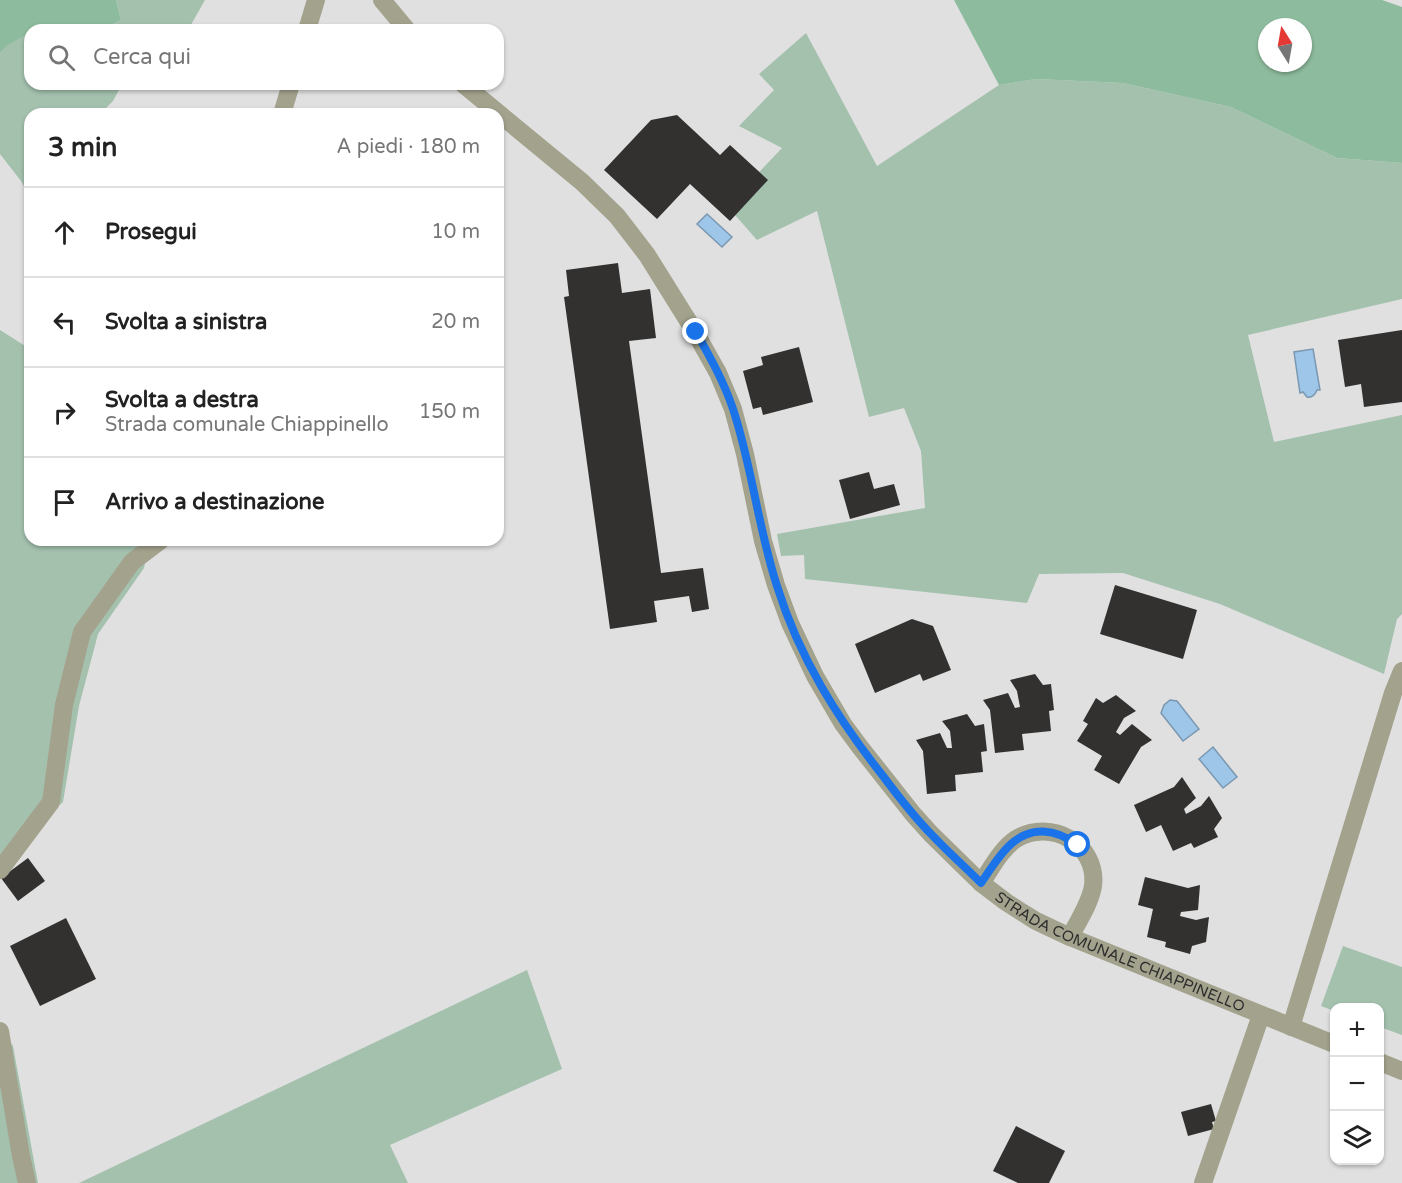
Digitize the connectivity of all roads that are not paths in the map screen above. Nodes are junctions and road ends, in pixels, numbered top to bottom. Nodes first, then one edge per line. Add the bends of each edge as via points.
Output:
1 (316, 0) edge
2 (382, 0) edge
3 (309, 24) edge
4 (402, 24) edge
5 (289, 90) edge
6 (470, 90) edge
7 (284, 108) edge
8 (492, 108) edge
9 (504, 118) edge
10 (153, 546) edge
11 (1402, 671) edge
12 (0, 870) edge
13 (981, 883) junction
14 (1070, 937) junction
15 (1261, 1015) junction
16 (1292, 1027) junction
17 (0, 1031) edge
18 (1330, 1042) edge
19 (1384, 1064) edge
20 (1402, 1071) edge
21 (27, 1183) edge
22 (1203, 1183) edge

1 - 3 street
2 - 4 street
5 - 7 street
6 - 8 street, STRADA COMUNALE CHIAPPINELLO
9 - 13 street, STRADA COMUNALE CHIAPPINELLO via 594,192 617,216 647,255 706,349 739,429 776,585 798,643 843,723 895,792
10 - 12 street via 132,562 82,632 64,705 51,802
11 - 16 street
13 - 14 street, STRADA COMUNALE CHIAPPINELLO via 1035,921
13 - 14 street via 1015,840 1046,831 1069,838 1087,857 1093,884
14 - 15 street, STRADA COMUNALE CHIAPPINELLO
15 - 16 street, STRADA COMUNALE CHIAPPINELLO
15 - 22 street
16 - 18 street, STRADA COMUNALE CHIAPPINELLO
17 - 21 street
19 - 20 street

